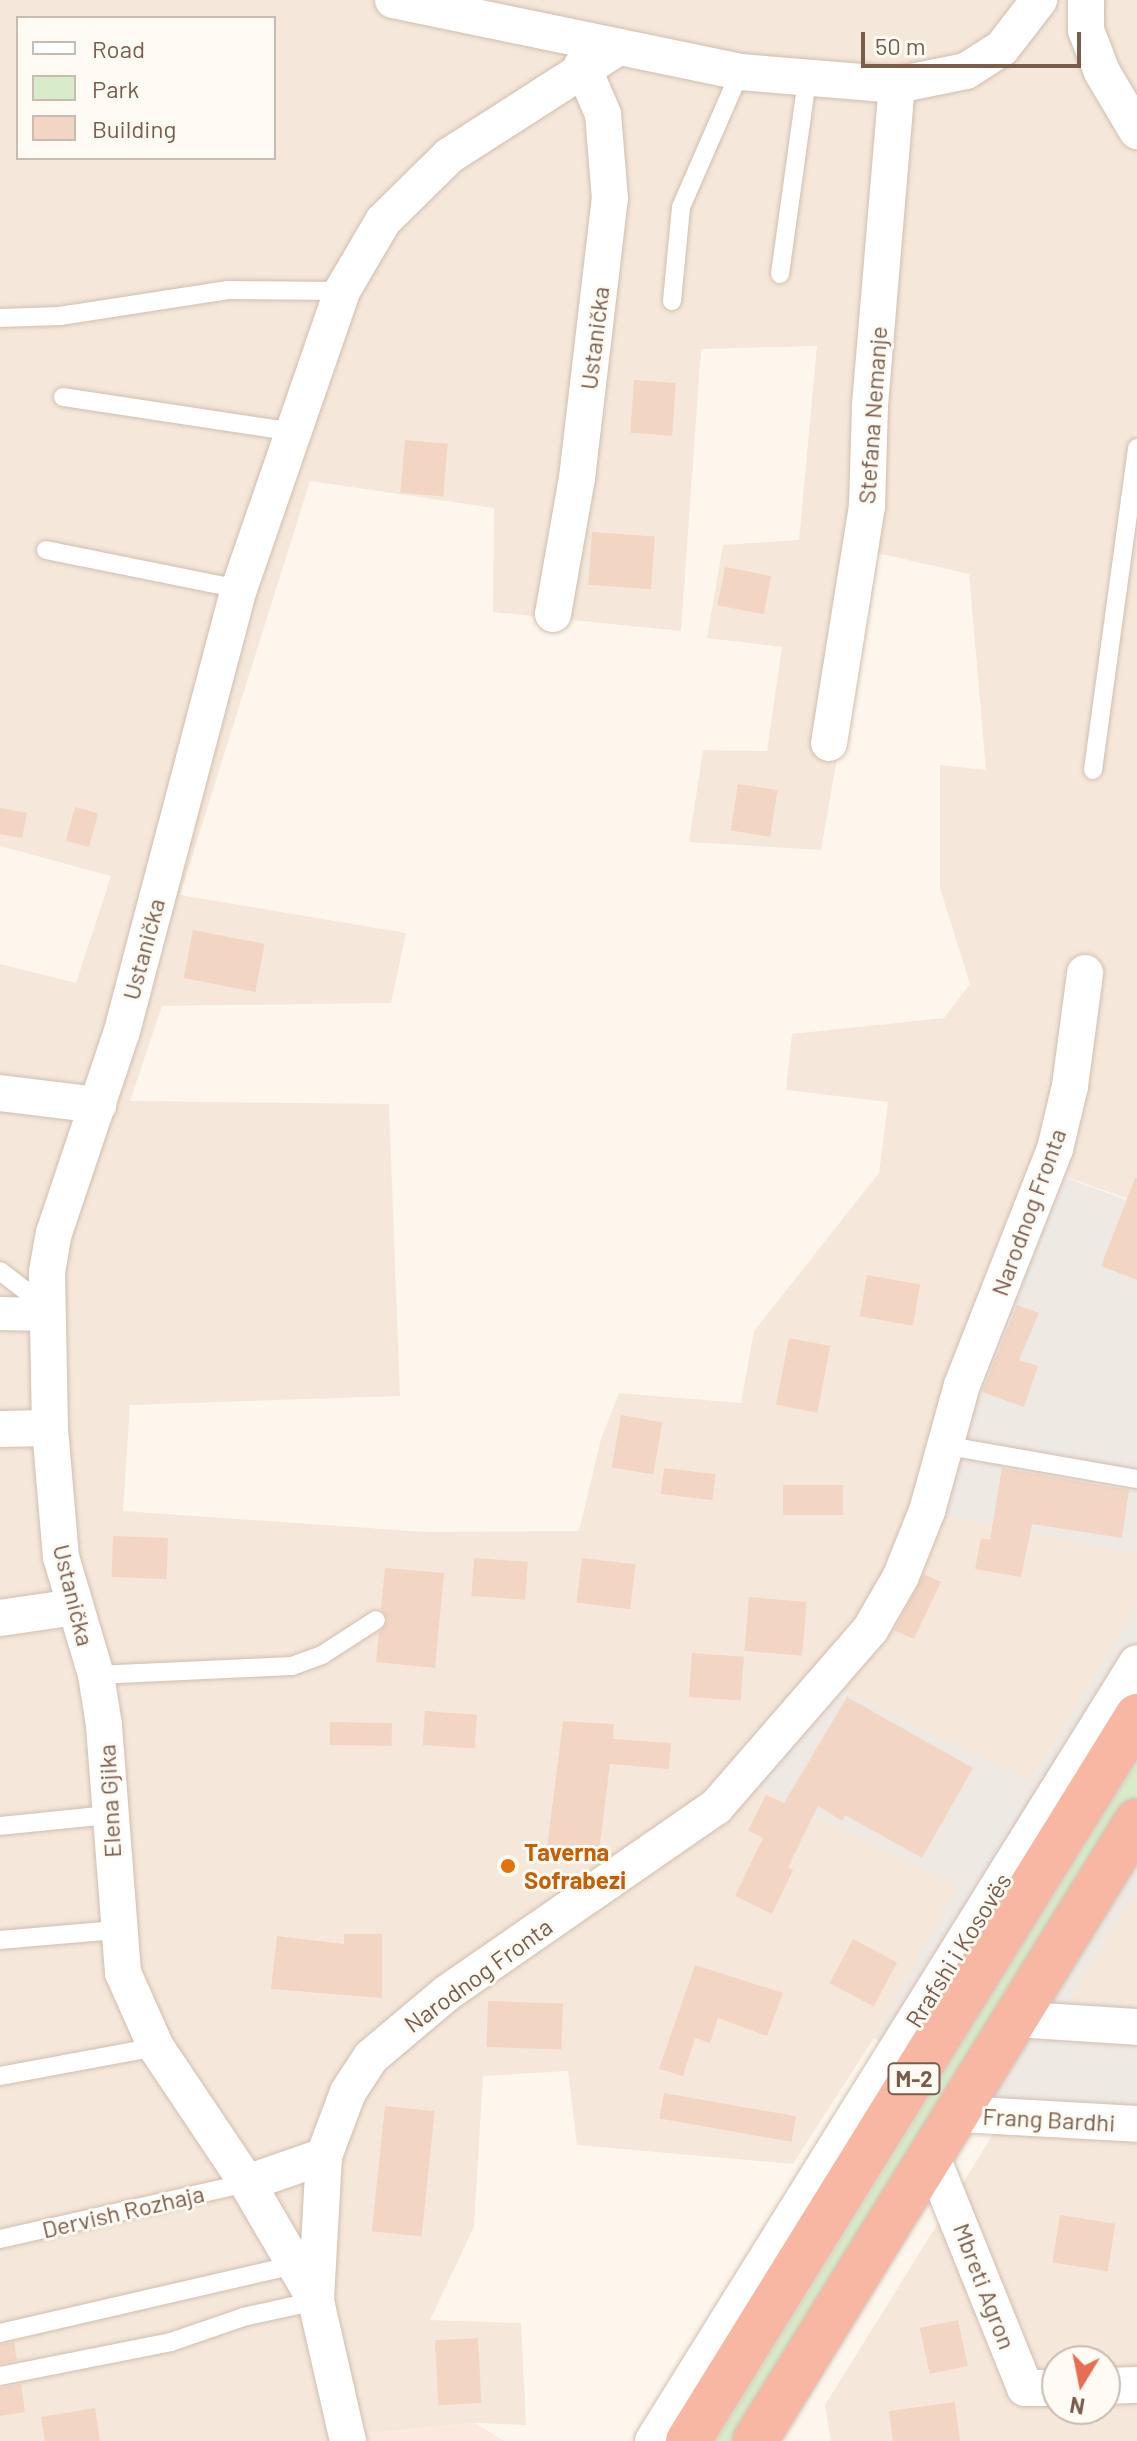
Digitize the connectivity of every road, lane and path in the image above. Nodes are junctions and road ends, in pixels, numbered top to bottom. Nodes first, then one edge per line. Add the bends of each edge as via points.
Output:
1 (393, 0) edge
2 (1039, 0) edge
3 (1086, 0) edge
4 (617, 48) junction
5 (582, 65) junction
6 (740, 72) junction
7 (807, 80) junction
8 (897, 85) junction
9 (1134, 128) edge
10 (780, 274) dead end
11 (342, 291) junction
12 (672, 301) dead end
13 (0, 318) edge
14 (63, 397) dead end
15 (289, 431) junction
16 (1137, 448) edge
17 (46, 550) dead end
18 (239, 589) junction
19 (553, 614) dead end
20 (829, 743) dead end
21 (1093, 770) dead end
22 (1085, 973) dead end
23 (0, 1093) edge
24 (98, 1105) junction
25 (0, 1271) edge
26 (0, 1306) edge
27 (47, 1314) junction
28 (0, 1321) edge
29 (50, 1428) junction
30 (0, 1429) edge
31 (948, 1446) junction
32 (1137, 1479) edge
33 (75, 1607) junction
34 (0, 1618) edge
35 (376, 1620) dead end
36 (1137, 1663) edge
37 (96, 1675) junction
38 (1137, 1716) edge
39 (109, 1815) junction
40 (1137, 1821) edge
41 (0, 1826) edge
42 (116, 1930) junction
43 (0, 1940) edge
44 (1014, 2019) junction
45 (1137, 2027) edge
46 (156, 2047) junction
47 (0, 2076) edge
48 (960, 2114) junction
49 (1137, 2124) edge
50 (931, 2155) junction
51 (324, 2156) junction
52 (247, 2183) junction
53 (0, 2239) edge
54 (294, 2265) junction
55 (316, 2301) junction
56 (0, 2333) edge
57 (0, 2376) edge
58 (1041, 2388) edge
59 (348, 2441) edge
60 (653, 2441) edge
61 (688, 2441) edge
62 (755, 2441) edge

1 - 4 street
2 - 8 street via 1002,48 966,71
3 - 9 street via 1086,30
4 - 5 street, Ustanička
4 - 6 street
5 - 11 street, Ustanička via 449,156 413,188 383,221
5 - 19 street, Ustanička via 603,114 610,199 577,478
6 - 7 street
6 - 12 lane via 681,207
7 - 8 street
7 - 10 lane
8 - 20 street, Stefana Nemanje via 870,405 867,507
11 - 13 lane via 228,290 60,316
11 - 15 street, Ustanička
14 - 15 lane
15 - 18 street, Ustanička
16 - 21 lane
17 - 18 lane
18 - 24 street, Ustanička
22 - 31 street, Narodnog Fronta via 1070,1086 1055,1149 962,1385
23 - 24 street
24 - 27 street, Ustanička via 54,1233
25 - 27 lane
26 - 27 lane
27 - 28 lane
27 - 29 street, Ustanička
29 - 30 street
29 - 33 street, Ustanička via 61,1557
31 - 32 lane
31 - 51 street, Narodnog Fronta via 901,1576 832,1679 716,1807 404,2026 371,2057 348,2092
33 - 34 street
33 - 37 street, Ustanička
35 - 37 lane via 322,1655 292,1666
36 - 60 street, Rrafshi i Kosovës
37 - 39 street, Elena Gjika
38 - 61 highway, Rrafshi i Kosovës / M-2
39 - 41 lane
39 - 42 street, Elena Gjika
40 - 44 highway, M-2
42 - 43 lane
42 - 46 street, Elena Gjika via 123,1973
44 - 45 street
44 - 48 highway, M-2
46 - 47 lane
46 - 52 street, Elena Gjika
48 - 49 street, Frang Bardhi
48 - 50 highway, M-2
50 - 58 street, Mbreti Agron via 1025,2388
50 - 62 highway, M-2
51 - 52 street
51 - 55 street, Narodnog Fronta
52 - 53 lane, Dervish Rozhaja
52 - 54 street, Elena Gjika
54 - 55 street, Elena Gjika
54 - 56 lane
55 - 57 lane via 243,2317 171,2342
55 - 59 street, Elena Gjika

